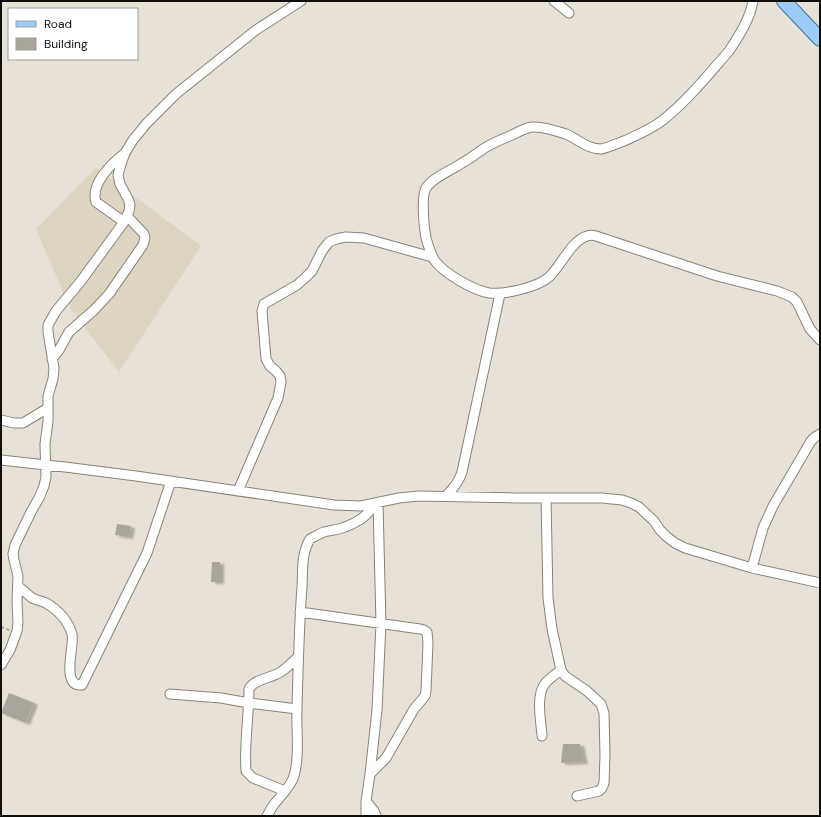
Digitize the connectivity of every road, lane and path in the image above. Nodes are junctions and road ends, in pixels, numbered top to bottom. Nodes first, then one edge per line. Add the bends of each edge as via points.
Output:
1 (301, 1) edge
2 (554, 1) edge
3 (754, 1) edge
4 (784, 1) edge
5 (569, 13) dead end
6 (820, 39) edge
7 (125, 153) junction
8 (125, 219) junction
9 (432, 257) junction
10 (500, 294) junction
11 (820, 340) edge
12 (52, 359) junction
13 (48, 408) junction
14 (1, 420) edge
15 (820, 434) edge
16 (1, 460) edge
17 (46, 465) junction
18 (171, 481) junction
19 (238, 491) junction
20 (446, 496) junction
21 (546, 498) junction
22 (376, 503) junction
23 (752, 568) junction
24 (820, 583) edge
25 (18, 586) junction
26 (300, 612) junction
27 (381, 624) junction
28 (298, 657) junction
29 (1, 665) edge
30 (561, 670) junction
31 (170, 694) dead end
32 (249, 703) junction
33 (297, 709) junction
34 (542, 736) dead end
35 (370, 774) junction
36 (285, 791) junction
37 (577, 796) dead end
38 (366, 801) junction
39 (267, 816) edge
40 (366, 816) edge
41 (376, 816) edge

1 - 7 street via 268,21 176,94 146,124
2 - 5 street
3 - 9 street via 735,42 684,102 662,121 602,149 586,146 566,134 532,127 494,143 433,180 426,188 423,201 426,238
4 - 6 main road
7 - 8 street via 118,175 130,205
7 - 8 street via 106,170 94,196 96,202 104,208
8 - 12 street via 48,325
8 - 12 street via 144,234 143,245 109,294 69,332
9 - 10 street via 444,270 475,289
9 - 19 street via 364,238 336,239 329,242 306,277 264,304 262,311 266,359 280,376 281,388
10 - 11 street via 541,282 549,277 580,239 589,235 596,236 717,276 792,297
10 - 20 street via 465,462 459,480
12 - 13 street via 54,368
13 - 14 street via 23,423
13 - 17 street
15 - 23 street via 811,441 773,506 763,528
16 - 17 street
17 - 18 street
17 - 25 street via 44,486 13,554
18 - 19 street
18 - 25 street via 147,553 82,685 75,684 70,676 72,636 65,619 54,608 33,598
19 - 22 street via 334,505 360,506
20 - 21 street
20 - 22 street via 408,497
21 - 23 street via 602,498 631,503 639,507 675,543
21 - 30 street via 548,598
22 - 26 street via 366,515 346,527 324,532 310,539 304,551
22 - 27 street
23 - 24 street
25 - 29 street via 17,632
26 - 27 street
26 - 28 street
27 - 35 street
27 - 35 street via 427,632 426,691 386,758
28 - 32 street via 278,673 250,686
28 - 33 street
30 - 34 street via 544,685 541,692
30 - 37 street via 564,676 601,704 604,713 604,783 599,791
31 - 32 street
32 - 33 street
32 - 36 street via 245,746 246,771 253,778
33 - 36 street via 296,765 294,777
35 - 38 street
36 - 39 street
38 - 40 street
38 - 41 street

